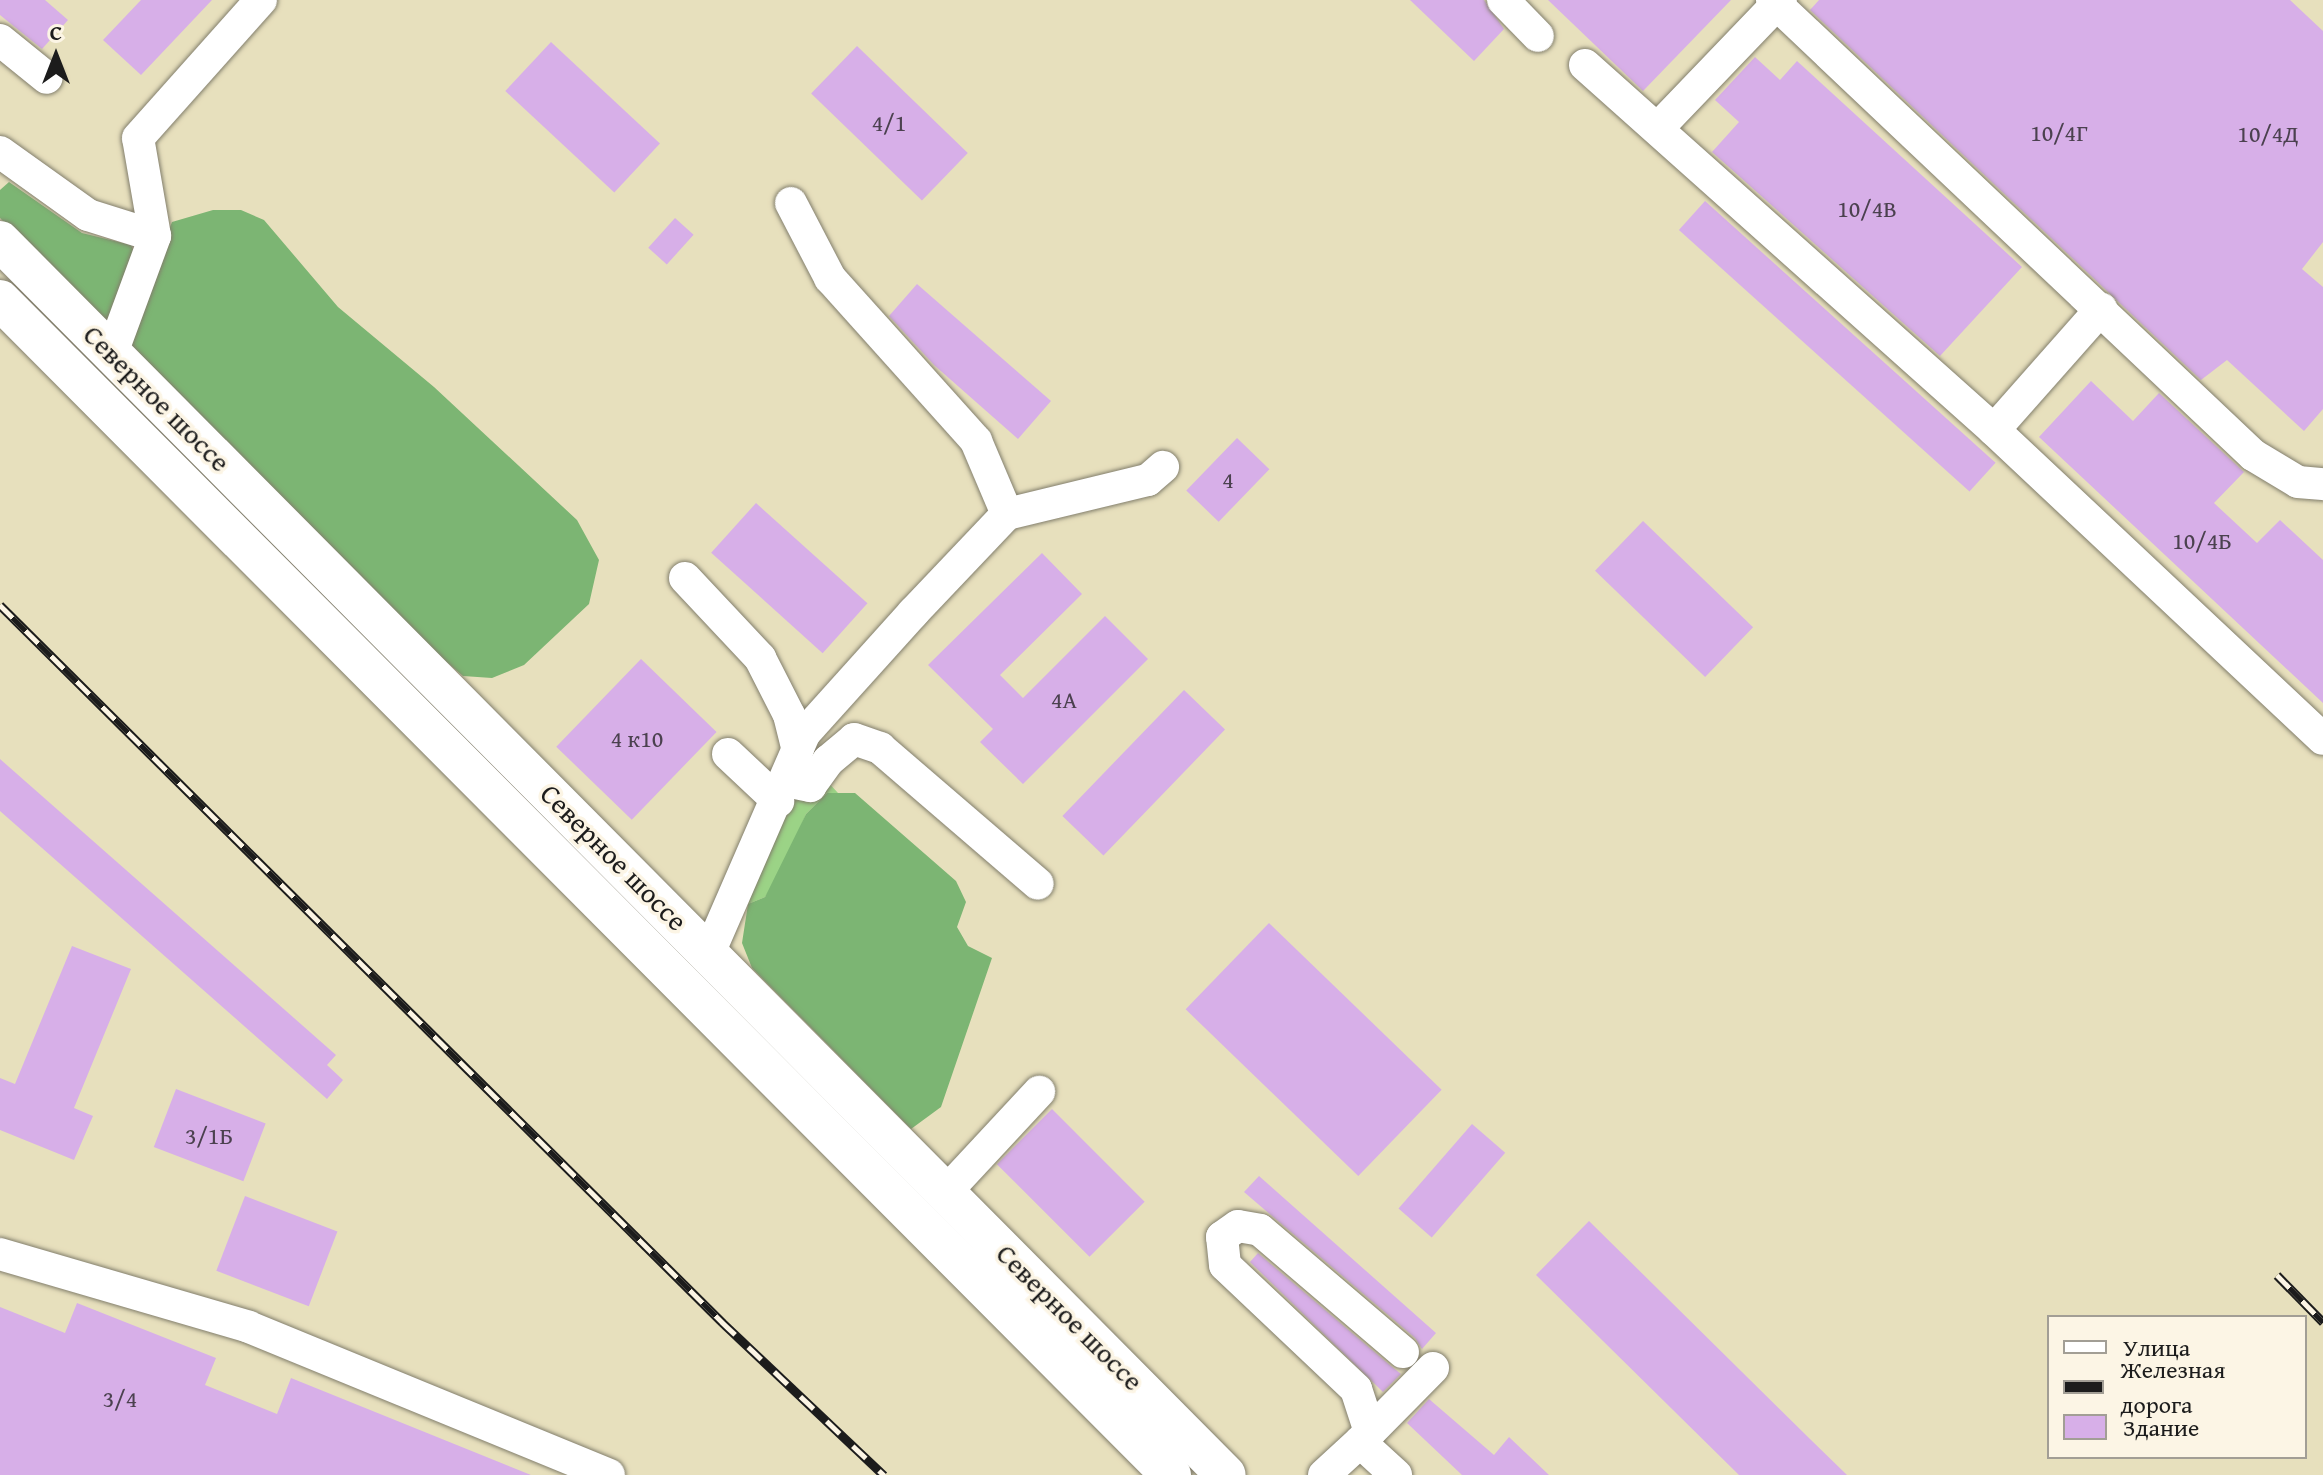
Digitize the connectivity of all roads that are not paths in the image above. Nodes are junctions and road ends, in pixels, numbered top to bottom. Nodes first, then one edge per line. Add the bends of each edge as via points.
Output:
1 (261, 0) edge
2 (1503, 0) edge
3 (1776, 2) edge
4 (1538, 36) dead end
5 (0, 40) edge
6 (1585, 65) dead end
7 (47, 78) dead end
8 (1659, 127) junction
9 (0, 152) edge
10 (791, 203) dead end
11 (155, 236) junction
12 (0, 241) edge
13 (0, 300) edge
14 (2101, 309) junction
15 (112, 353) junction
16 (1994, 430) junction
17 (1163, 467) dead end
18 (2323, 484) edge
19 (1007, 514) junction
20 (685, 578) dead end
21 (2323, 739) edge
22 (798, 750) junction
23 (728, 754) dead end
24 (782, 791) junction
25 (1038, 884) dead end
26 (695, 966) junction
27 (1039, 1092) dead end
28 (946, 1192) junction
29 (0, 1254) edge
30 (1403, 1352) dead end
31 (1433, 1368) dead end
32 (1365, 1437) junction
33 (609, 1475) edge
34 (1171, 1475) edge
35 (1226, 1475) edge
36 (1324, 1475) edge
37 (1396, 1475) edge

1 - 11 lane via 138,138
2 - 4 lane
3 - 8 lane
3 - 14 lane
5 - 7 lane
6 - 8 lane
8 - 16 lane
9 - 11 lane via 88,215
10 - 19 lane via 830,278 976,441
11 - 15 lane
12 - 15 main road, Северное шоссе
13 - 26 main road, Северное шоссе
14 - 16 lane
14 - 18 lane via 2253,455 2298,482
15 - 26 main road, Северное шоссе
16 - 21 lane
17 - 19 lane via 1148,480
19 - 22 lane via 804,734
20 - 22 lane via 760,658 789,715
22 - 24 lane
23 - 24 lane
24 - 25 lane via 810,786 854,739 880,748
24 - 26 lane
26 - 28 main road, Северное шоссе
26 - 34 main road, Северное шоссе
27 - 28 lane
28 - 35 main road, Северное шоссе
29 - 33 lane via 249,1327
30 - 32 lane via 1260,1230 1238,1226 1222,1237 1225,1265 1356,1389
31 - 32 lane
32 - 36 lane
32 - 37 lane

